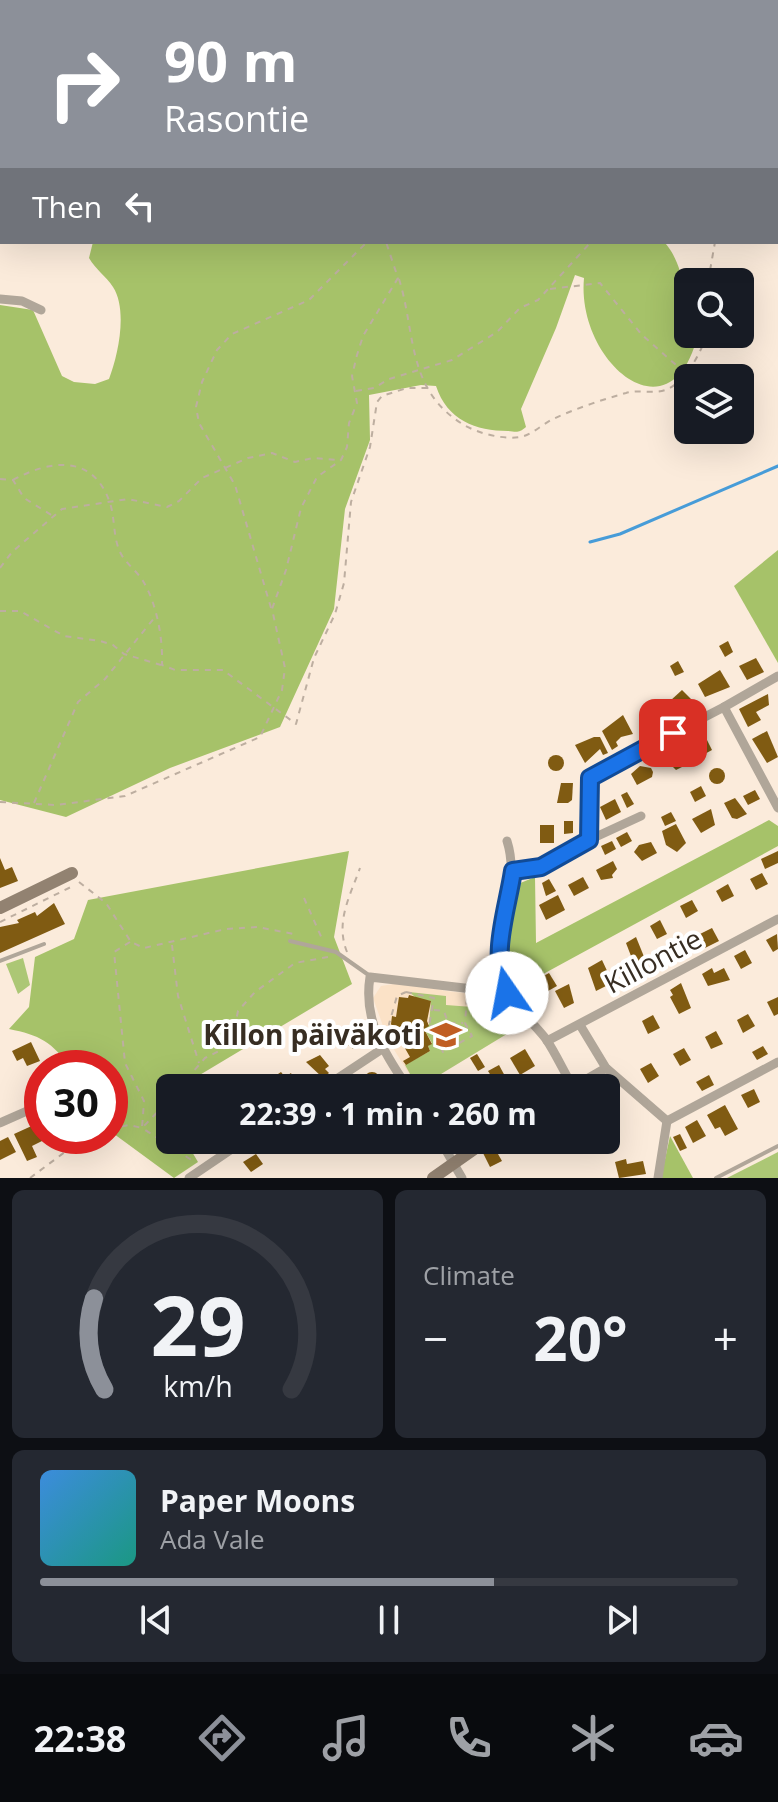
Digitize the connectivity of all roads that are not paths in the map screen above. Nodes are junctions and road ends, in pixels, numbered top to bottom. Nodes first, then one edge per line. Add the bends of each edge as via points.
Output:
1 (0, 299) edge
2 (41, 310) dead end
3 (778, 676) edge
4 (724, 707) junction
5 (778, 808) edge
6 (641, 816) dead end
7 (589, 840) junction
8 (507, 841) dead end
9 (513, 871) junction
10 (69, 879) road end
11 (0, 908) edge
12 (778, 919) edge
13 (290, 941) dead end
14 (44, 944) dead end
15 (0, 961) edge
16 (370, 977) junction
17 (507, 993) junction
18 (580, 1025) junction
19 (547, 1041) junction
20 (396, 1044) road end
21 (382, 1049) junction
22 (778, 1062) edge
23 (606, 1068) junction
24 (344, 1074) edge
25 (399, 1074) edge
26 (565, 1074) edge
27 (596, 1074) edge
28 (24, 1112) edge
29 (667, 1121) junction
30 (0, 1123) edge
31 (778, 1146) edge
32 (224, 1154) edge
33 (448, 1154) edge
34 (467, 1154) edge
35 (453, 1164) junction
36 (189, 1178) edge
37 (433, 1178) edge
38 (462, 1178) edge
39 (658, 1178) edge
40 (716, 1178) edge

1 - 2 street
3 - 4 street
4 - 5 street
4 - 7 street via 590,778
6 - 7 street
7 - 9 street via 541,867
8 - 9 street
9 - 17 street via 499,955
10 - 11 street
12 - 18 street, Killontie
13 - 16 lane via 336,952
14 - 15 lane
16 - 17 street
16 - 21 street via 366,1000
17 - 19 street
18 - 19 street, Killontie
18 - 23 street
19 - 26 street
20 - 21 lane
21 - 24 street
21 - 25 street
22 - 29 street
23 - 27 street
23 - 29 street
28 - 30 street
29 - 39 street
31 - 40 lane
32 - 36 street
33 - 35 street
34 - 35 street
35 - 37 street
35 - 38 street

